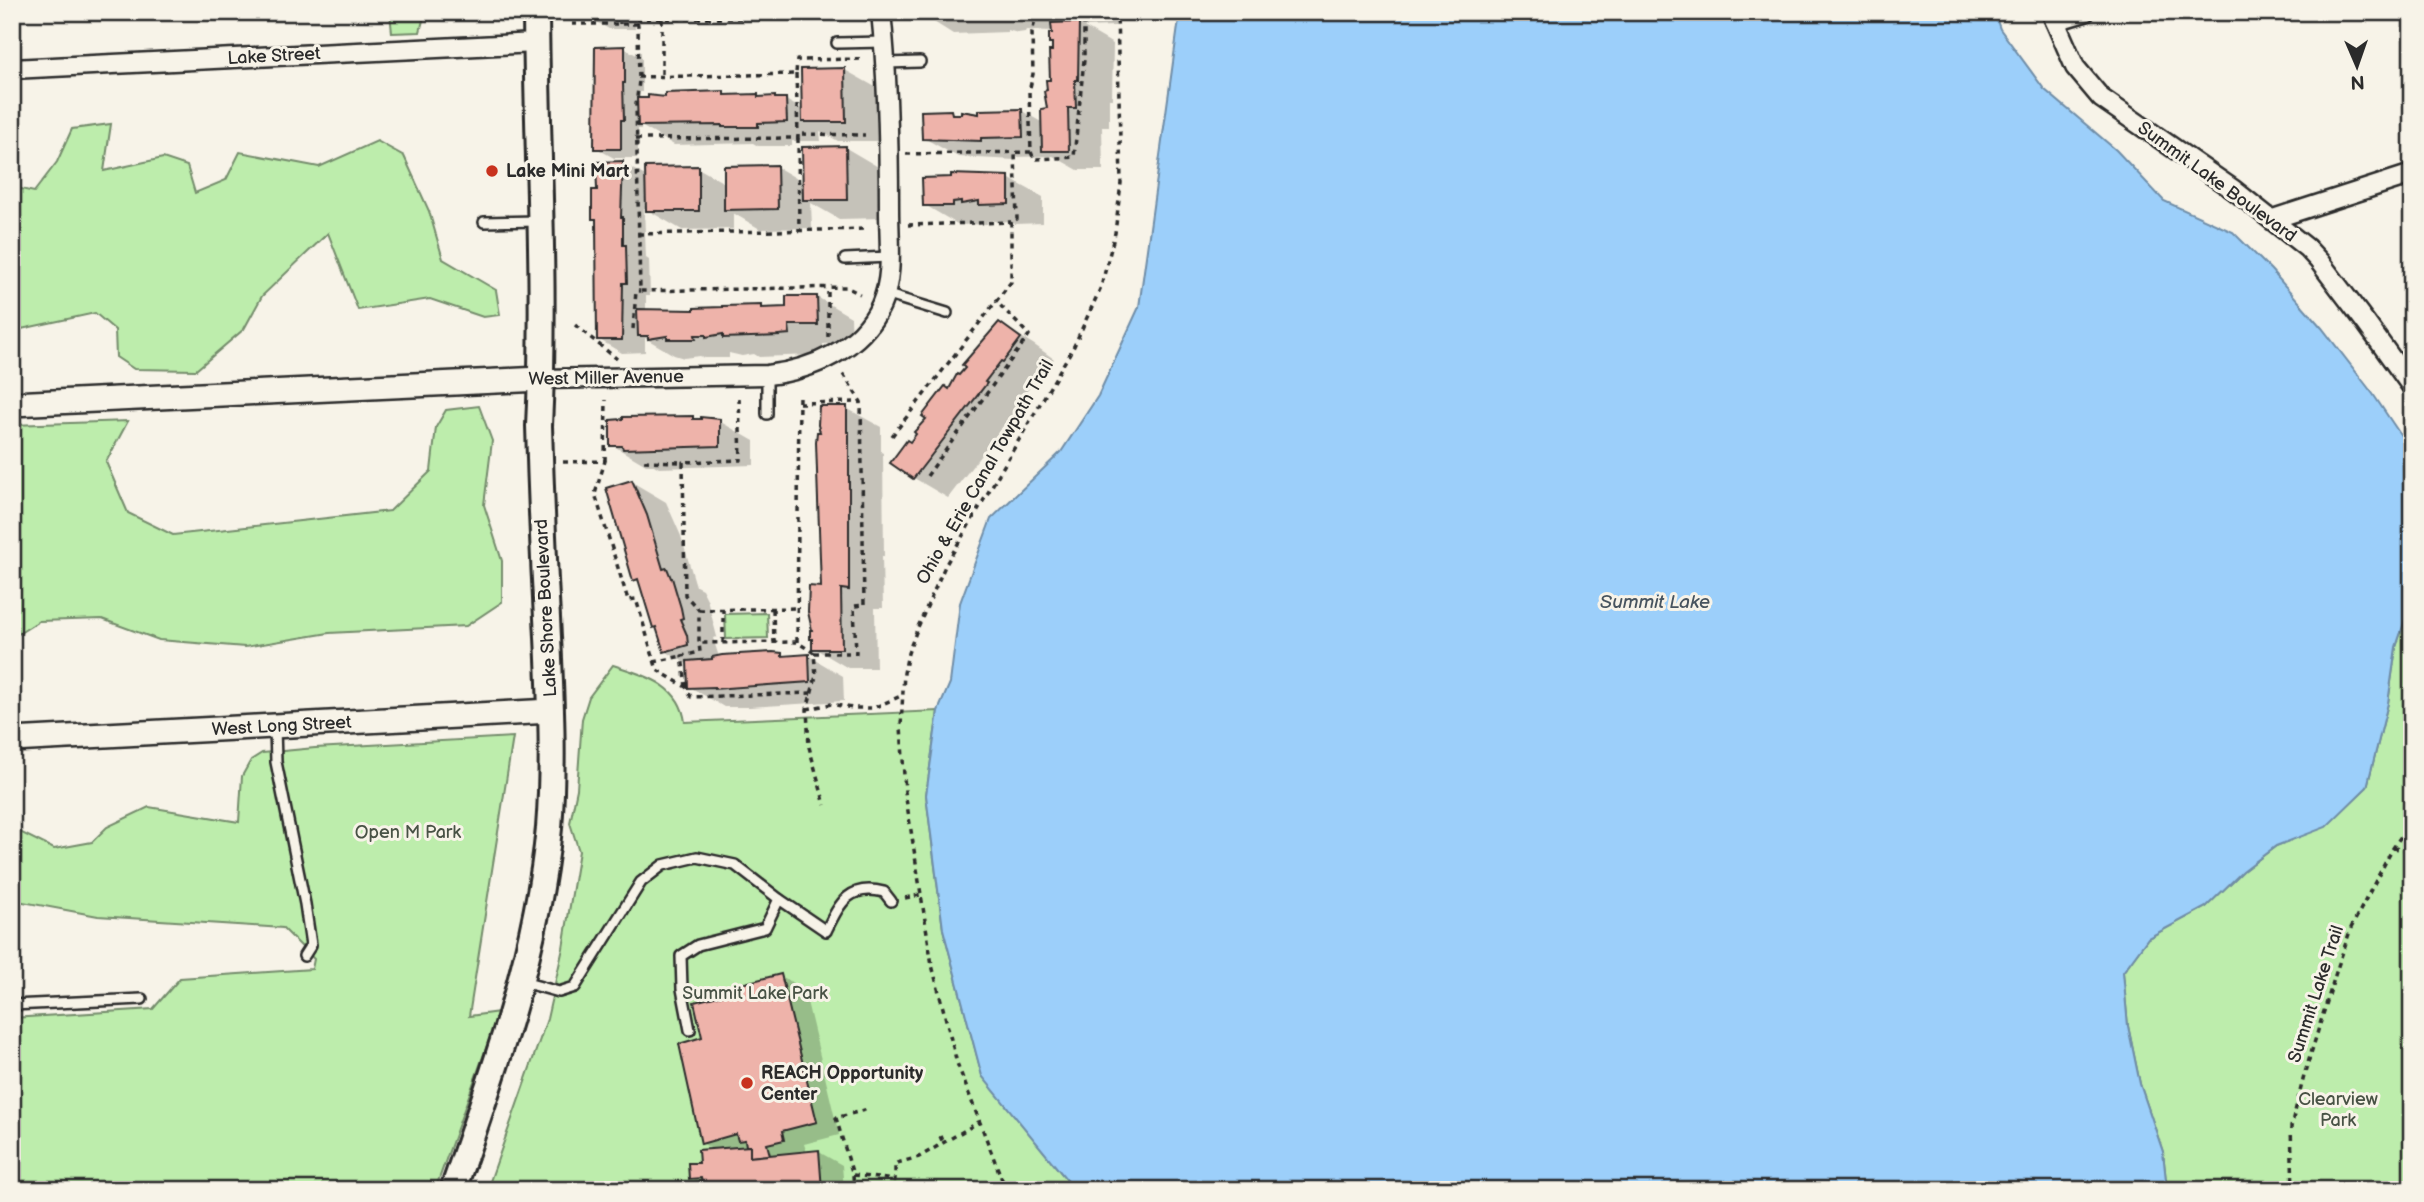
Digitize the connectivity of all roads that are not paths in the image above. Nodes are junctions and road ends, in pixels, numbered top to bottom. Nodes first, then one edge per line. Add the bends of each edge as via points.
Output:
1 (536, 12) edge
2 (881, 12) edge
3 (2085, 12) edge
4 (2053, 17) edge
5 (884, 42) junction
6 (837, 43) dead end
7 (536, 44) junction
8 (920, 62) dead end
9 (887, 63) junction
10 (12, 69) edge
11 (2412, 174) edge
12 (2273, 219) junction
13 (540, 221) junction
14 (484, 222) dead end
15 (889, 257) junction
16 (845, 259) dead end
17 (885, 294) junction
18 (947, 313) dead end
19 (767, 375) junction
20 (541, 379) junction
21 (2412, 387) edge
22 (12, 404) edge
23 (767, 414) dead end
24 (551, 711) junction
25 (275, 726) junction
26 (12, 740) edge
27 (779, 899) junction
28 (891, 901) dead end
29 (304, 956) dead end
30 (521, 982) junction
31 (142, 999) dead end
32 (12, 1005) edge
33 (690, 1030) dead end
34 (453, 1190) edge

1 - 7 main road, Lake Shore Boulevard
2 - 5 street, West Miller Avenue
3 - 4 street
4 - 12 street, Summit Lake Boulevard via 2076,67 2101,98
5 - 6 lane
5 - 9 street, West Miller Avenue
7 - 10 street, Lake Street
7 - 13 main road, Lake Shore Boulevard
8 - 9 lane
9 - 15 street, West Miller Avenue
11 - 12 street
12 - 21 street, Summit Lake Boulevard via 2319,261
13 - 14 lane
13 - 20 main road, Lake Shore Boulevard
15 - 16 lane
15 - 17 street, West Miller Avenue
17 - 18 lane
17 - 19 street, West Miller Avenue via 874,317 842,350 811,366
19 - 20 street, West Miller Avenue
19 - 23 lane
20 - 22 street, West Miller Avenue
20 - 24 main road, Lake Shore Boulevard via 541,500
24 - 25 street, West Long Street
24 - 30 main road, Lake Shore Boulevard via 549,827
25 - 26 street, West Long Street
25 - 29 lane via 276,762 311,945
27 - 28 lane via 826,931 847,896 874,889 884,891
27 - 30 lane via 735,865 697,857 663,865 640,882 575,987 559,992
27 - 33 lane via 765,928 698,945 681,956
30 - 34 main road, Lake Shore Boulevard
31 - 32 lane

